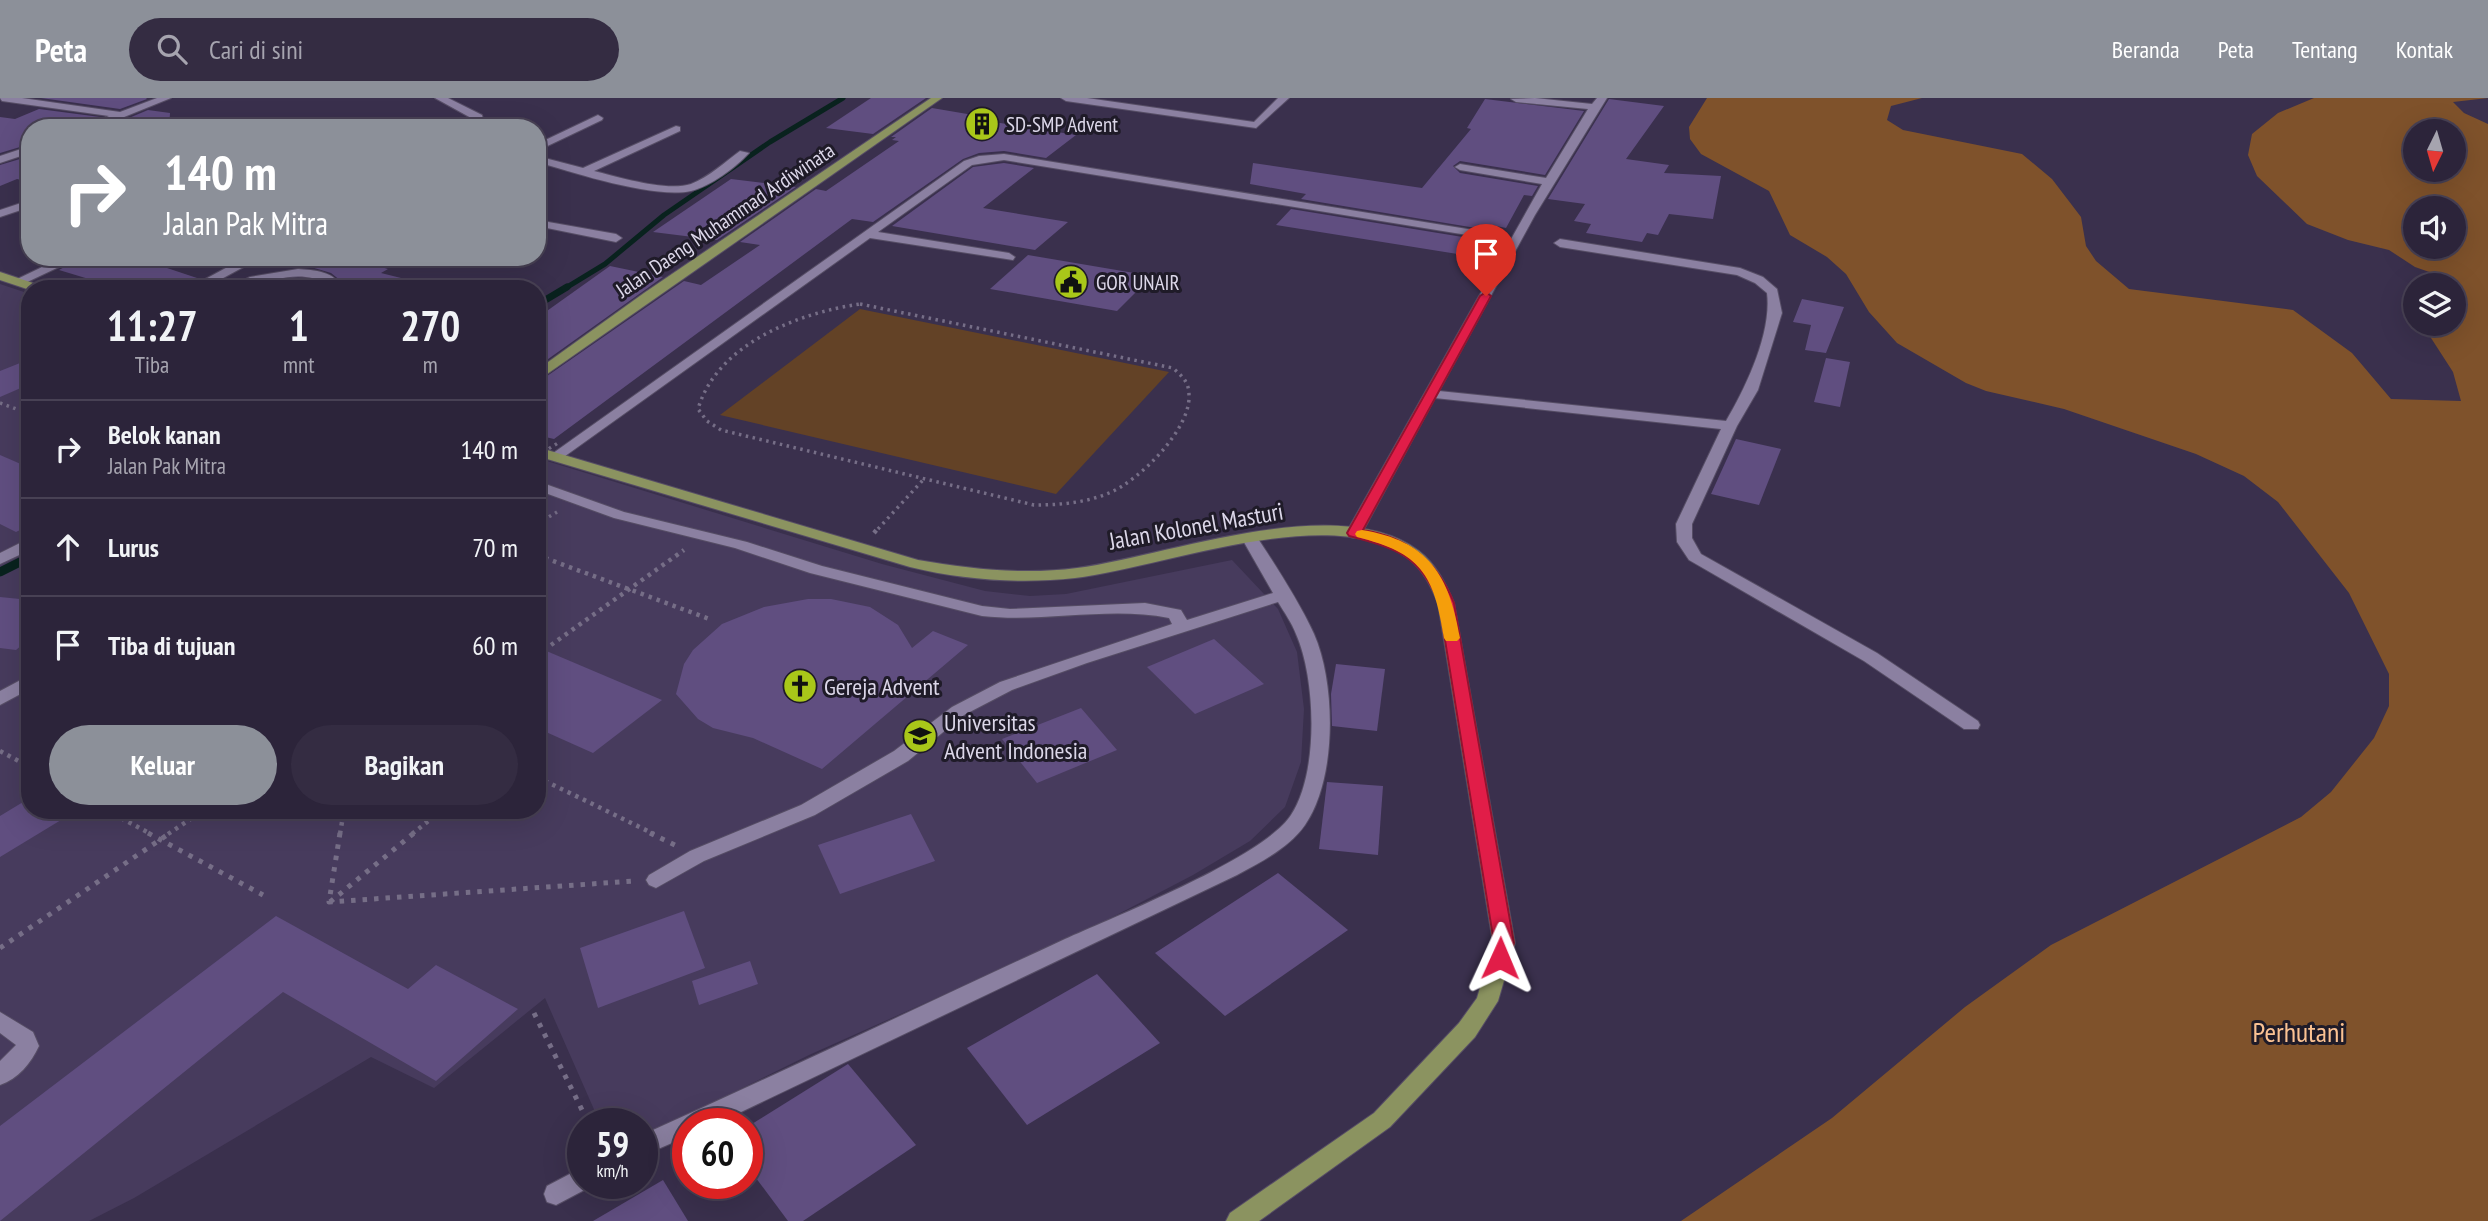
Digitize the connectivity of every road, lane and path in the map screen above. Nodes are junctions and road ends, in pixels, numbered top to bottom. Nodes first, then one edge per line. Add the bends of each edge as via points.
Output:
1 (2, 98) edge
2 (166, 98) edge
3 (440, 98) edge
4 (937, 98) edge
5 (1066, 98) edge
6 (1284, 98) edge
7 (1516, 99) edge
8 (1598, 102) edge
9 (120, 115) junction
10 (598, 118) dead end
11 (110, 119) edge
12 (478, 119) edge
13 (676, 129) dead end
14 (546, 144) edge
15 (21, 152) edge
16 (744, 153) dead end
17 (0, 160) edge
18 (546, 161) edge
19 (1460, 167) dead end
20 (584, 172) junction
21 (1548, 182) junction
22 (21, 206) edge
23 (0, 214) edge
24 (546, 225) edge
25 (866, 234) junction
26 (1492, 236) dead end
27 (616, 238) dead end
28 (1560, 243) dead end
29 (1009, 257) dead end
30 (54, 266) edge
31 (238, 266) edge
32 (0, 276) edge
33 (21, 280) edge
34 (22, 280) edge
35 (211, 280) edge
36 (254, 280) edge
37 (329, 280) edge
38 (17, 282) junction
39 (21, 283) edge
40 (546, 370) edge
41 (1433, 394) junction
42 (0, 403) edge
43 (21, 411) edge
44 (1730, 426) junction
45 (547, 451) edge
46 (923, 480) junction
47 (546, 488) edge
48 (1354, 533) junction
49 (705, 536) junction
50 (1249, 537) junction
51 (860, 548) junction
52 (546, 558) edge
53 (629, 589) junction
54 (1283, 595) junction
55 (712, 620) dead end
56 (1182, 627) junction
57 (551, 645) dead end
58 (21, 686) edge
59 (0, 699) edge
60 (1971, 725) dead end
61 (0, 751) edge
62 (21, 763) edge
63 (546, 781) edge
64 (122, 819) edge
65 (190, 819) edge
66 (343, 819) edge
67 (431, 819) edge
68 (159, 840) junction
69 (697, 856) junction
70 (656, 880) joint
71 (263, 895) dead end
72 (329, 902) junction
73 (0, 948) edge
74 (534, 1013) dead end
75 (0, 1021) edge
76 (0, 1074) edge
77 (581, 1108) edge
78 (723, 1108) edge
79 (567, 1187) edge
80 (556, 1194) dead end
81 (1239, 1221) edge

1 - 9 street
2 - 9 street
3 - 12 street
4 - 40 main road, Jalan Daeng Muhammad Ardiwinata
5 - 6 street via 1256,125
7 - 8 street
8 - 21 street
9 - 11 street
10 - 14 street
13 - 20 street
15 - 17 street
16 - 20 street via 687,188
18 - 20 street
19 - 21 street
21 - 41 street
22 - 23 street
24 - 27 street
25 - 26 street via 968,163 989,157
25 - 29 street
25 - 45 street via 730,336
28 - 44 street via 1741,272 1768,285 1776,313 1751,390
30 - 34 street
31 - 35 street
32 - 38 main road
33 - 38 street
36 - 37 street via 295,274
38 - 39 main road
41 - 44 street
41 - 48 street
42 - 43 path
44 - 60 street via 1684,524 1682,536 1690,550 1837,637
45 - 51 main road, Jalan Kolonel Masturi
46 - 46 path via 1034,505 1086,500 1117,490 1141,474 1179,428 1188,405 1189,383 1185,374 1173,368 860,304 809,314 768,334 719,369 699,398 698,409 721,430
46 - 51 path
47 - 49 street via 619,515
48 - 50 main road, Jalan Kolonel Masturi
48 - 81 main road, Jalan Kolonel Masturi via 1405,548 1438,582 1446,603 1504,943 1487,1001 1434,1066 1382,1120
49 - 53 path
49 - 56 street via 816,570 982,611 1145,608 1175,614
50 - 51 main road, Jalan Kolonel Masturi via 1077,573 1040,575 965,573
50 - 54 street
52 - 53 path
53 - 55 path
53 - 57 path
54 - 56 street
54 - 78 street via 1311,649 1319,690 1320,737 1314,782 1298,821 1261,852 1186,892
56 - 69 street via 1006,686 958,711 901,756 808,810
58 - 59 street
61 - 62 path
63 - 69 path
64 - 68 path
65 - 68 path
66 - 72 path
67 - 72 path
68 - 71 path
68 - 73 path
69 - 70 street
70 - 72 path
74 - 77 path
75 - 76 street via 28,1046
79 - 80 street

